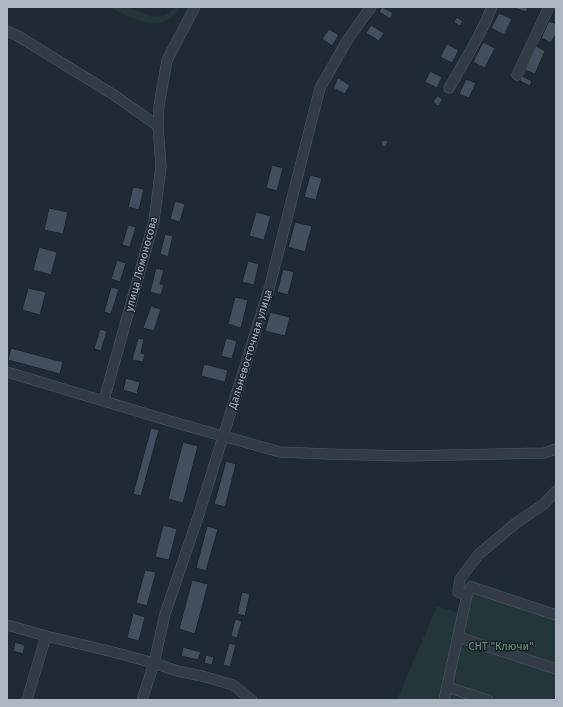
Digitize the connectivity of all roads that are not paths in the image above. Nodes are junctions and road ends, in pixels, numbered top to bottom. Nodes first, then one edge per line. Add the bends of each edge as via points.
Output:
1 (195, 7) edge
2 (372, 7) edge
3 (492, 7) edge
4 (550, 7) edge
5 (7, 31) edge
6 (517, 75) dead end
7 (449, 88) dead end
8 (158, 126) junction
9 (7, 372) edge
10 (104, 400) junction
11 (223, 435) junction
12 (556, 449) edge
13 (556, 491) edge
14 (467, 595) junction
15 (556, 615) edge
16 (7, 625) edge
17 (46, 636) junction
18 (458, 637) junction
19 (154, 663) junction
20 (556, 669) edge
21 (447, 688) junction
22 (27, 700) edge
23 (142, 700) edge
24 (252, 700) edge
25 (444, 700) edge
26 (488, 700) edge

1 - 8 street, улица Ломоносова via 167,60
2 - 11 street, Дальневосточная улица via 348,40 320,88 268,289
3 - 7 street
4 - 6 street
5 - 8 street via 114,95
8 - 10 street, улица Ломоносова via 161,167 154,220
9 - 10 street
10 - 11 street
11 - 12 street via 280,452 406,456 544,453
11 - 19 street, Дальневосточная улица via 165,614
13 - 14 street via 544,504 516,523 479,554 460,579 458,592
14 - 15 street via 471,587
14 - 18 street
16 - 17 street
17 - 19 street
17 - 22 street
18 - 20 street
18 - 21 street
19 - 23 street, Дальневосточная улица
19 - 24 street via 233,685
21 - 25 street
21 - 26 street

